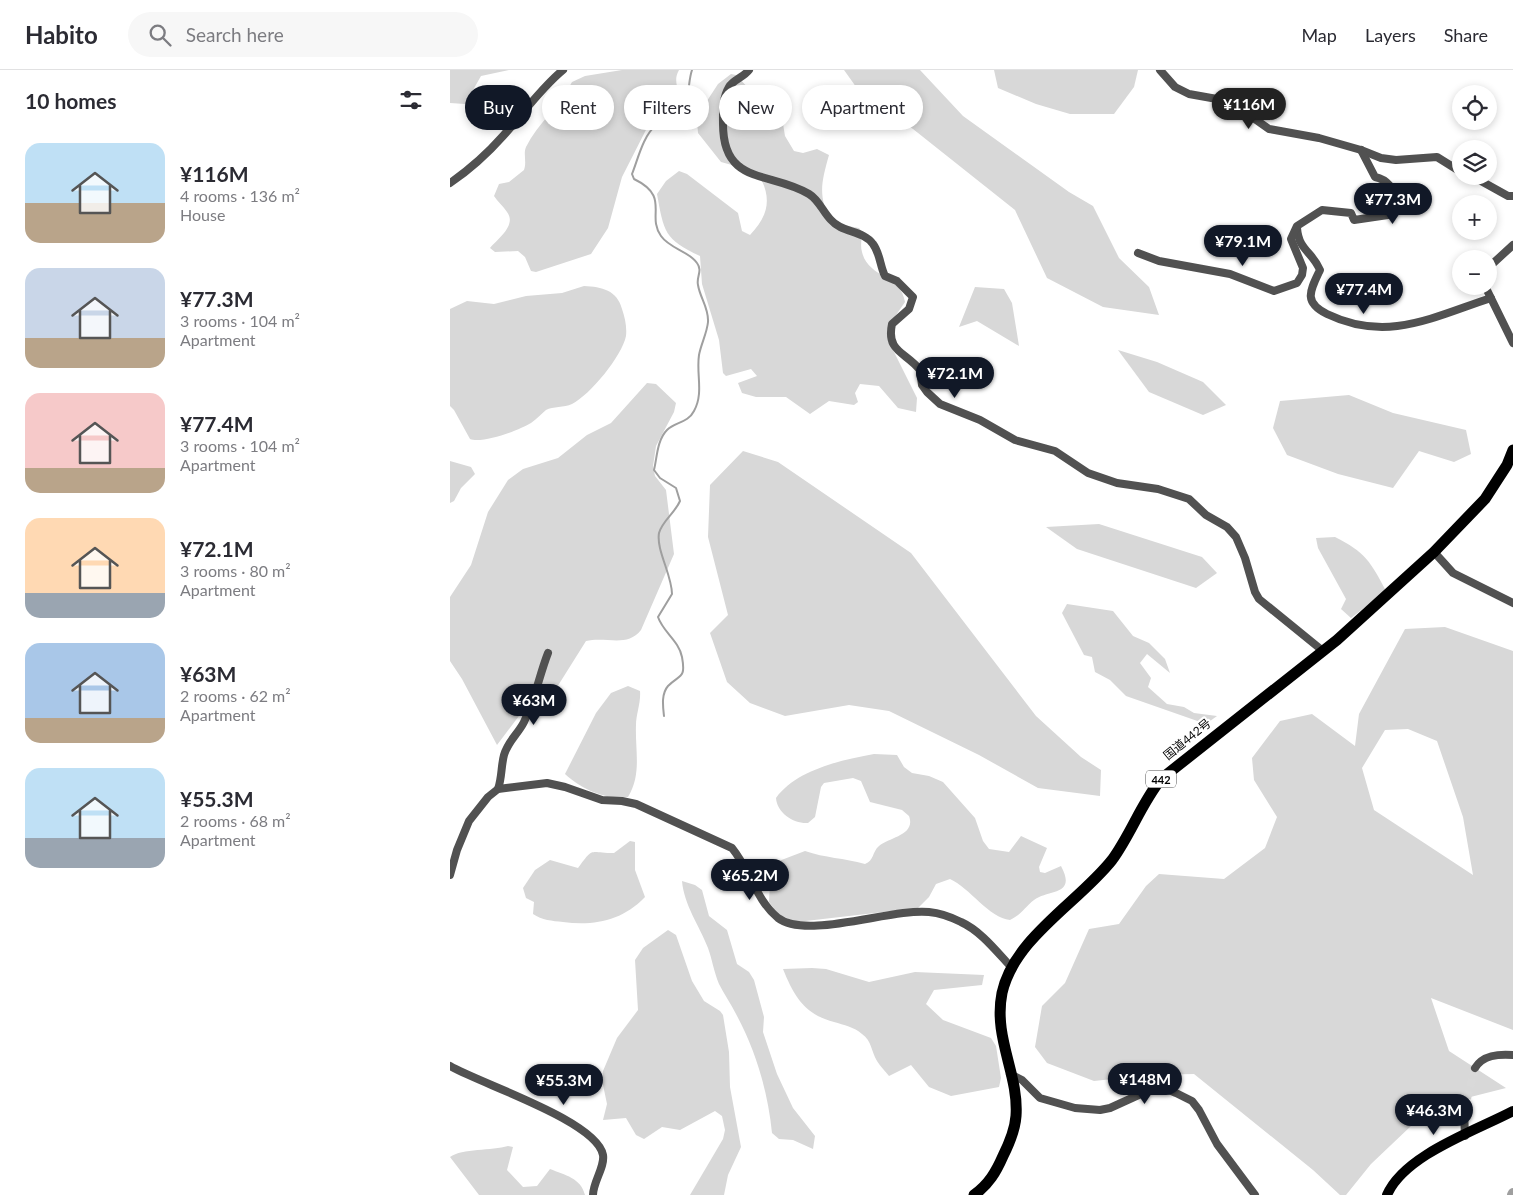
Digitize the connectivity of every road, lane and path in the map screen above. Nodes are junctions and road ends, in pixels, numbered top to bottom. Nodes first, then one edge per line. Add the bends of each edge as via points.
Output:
1 (563, 70) edge
2 (749, 70) edge
3 (1160, 70) edge
4 (1361, 150) junction
5 (1452, 166) edge
6 (450, 183) edge
7 (1488, 185) edge
8 (1513, 196) edge
9 (1297, 226) junction
10 (1513, 245) edge
11 (1138, 253) dead end
12 (1497, 260) edge
13 (1490, 295) edge
14 (1491, 298) junction
15 (1513, 343) edge
16 (1513, 450) edge
17 (1510, 468) edge
18 (1434, 552) junction
19 (1513, 603) edge
20 (1322, 650) junction
21 (548, 653) dead end
22 (498, 789) junction
23 (450, 874) edge
24 (1012, 968) junction
25 (1513, 1055) edge
26 (450, 1060) edge
27 (452, 1068) edge
28 (1474, 1068) tunnel mouth
29 (1010, 1074) junction
30 (1464, 1110) tunnel mouth
31 (1513, 1111) edge
32 (1465, 1136) junction
33 (593, 1195) edge
34 (974, 1195) edge
35 (1255, 1195) edge
36 (1386, 1195) edge

1 - 6 street via 503,136
2 - 20 street via 730,85 725,95 723,142 726,152 751,174 808,193 840,229 861,235 872,243 885,276 897,281 913,297 909,309 892,324 891,340 898,351 920,370 927,392 940,404 980,420 1015,440 1055,452 1088,473 1188,499 1236,537 1259,599
3 - 4 street via 1175,87 1189,94 1235,105 1269,130 1319,138
4 - 5 street via 1396,160 1437,157
4 - 9 street via 1375,177 1383,179 1394,190 1396,200 1388,214 1354,220 1351,213 1322,210
7 - 8 street
9 - 11 street via 1291,239 1303,268 1302,275 1297,283 1274,291 1230,274 1159,261
9 - 14 street via 1298,242 1320,270 1312,287 1311,300 1316,308 1341,321 1377,328 1407,326
10 - 12 street
13 - 14 street
14 - 15 street
16 - 17 highway, 国道442号 / 442
17 - 18 highway, 国道442号 / 442 via 1486,499
18 - 19 street via 1453,573
18 - 20 highway, 国道442号 / 442
20 - 24 highway, 国道442号 / 442 via 1161,779 1111,860 1035,938
21 - 22 street via 526,716 508,744
22 - 23 street via 469,821
22 - 24 street via 547,783 592,797 636,804 732,848 742,860 764,903 786,922 834,924 886,915 927,912 945,915 976,931
24 - 29 highway, 国道442号 / 442 via 1003,991 999,1020
25 - 28 street via 1489,1056
26 - 27 street
27 - 33 street via 566,1119 592,1136 603,1155
29 - 34 highway, 国道442号 / 442 via 1016,1102 1013,1131 998,1169 984,1188
29 - 35 street via 1022,1080 1040,1098 1075,1108 1110,1108 1154,1088 1176,1093 1199,1110 1217,1144
30 - 32 street
31 - 32 main road
32 - 36 main road via 1406,1167

